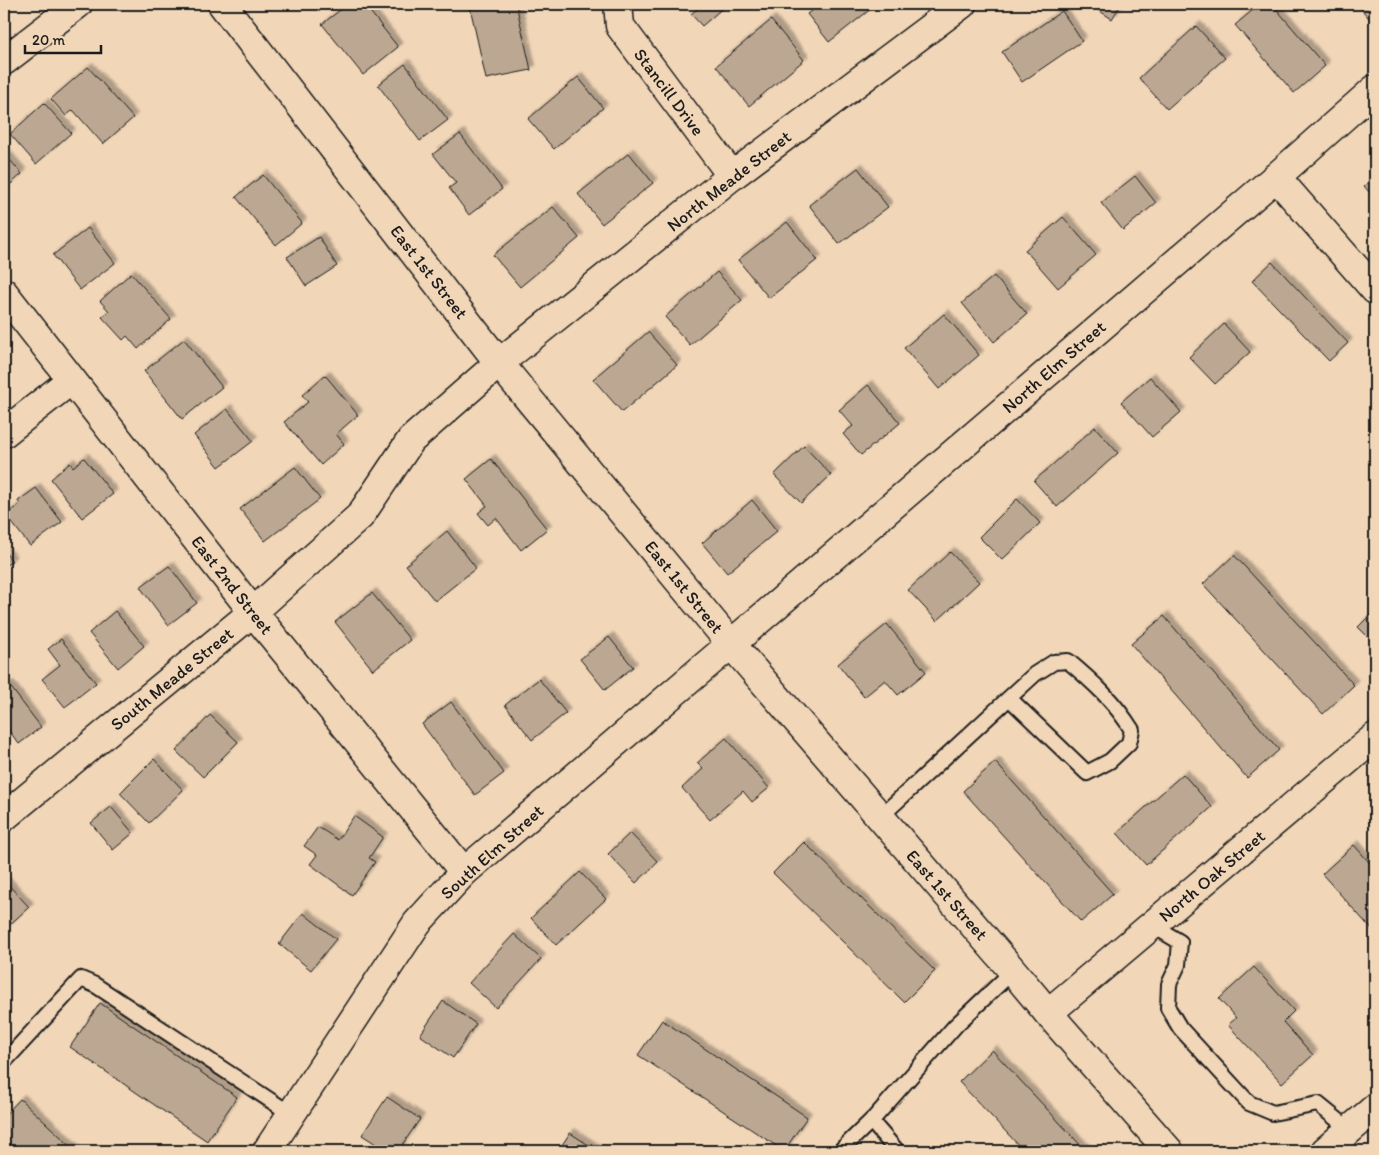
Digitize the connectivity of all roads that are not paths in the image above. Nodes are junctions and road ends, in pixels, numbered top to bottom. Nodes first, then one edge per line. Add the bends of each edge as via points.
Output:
1 (78, 4) edge
2 (222, 4) edge
3 (618, 4) edge
4 (962, 4) edge
5 (4, 61) edge
6 (1375, 89) edge
7 (732, 176) junction
8 (1276, 177) junction
9 (1375, 290) edge
10 (4, 293) edge
11 (499, 363) junction
12 (71, 380) junction
13 (4, 433) edge
14 (253, 612) junction
15 (731, 644) junction
16 (1009, 698) junction
17 (1375, 738) edge
18 (4, 817) edge
19 (880, 817) junction
20 (464, 872) junction
21 (1152, 925) junction
22 (1013, 971) junction
23 (1048, 1013) junction
24 (4, 1062) edge
25 (1375, 1108) edge
26 (291, 1114) junction
27 (871, 1121) junction
28 (1350, 1130) junction
29 (267, 1151) edge
30 (840, 1151) edge
31 (896, 1151) edge
32 (1169, 1151) edge
33 (1325, 1151) edge

1 - 5 street
2 - 11 street, East 1st Street
3 - 7 street, Stancill Drive via 620,26
4 - 7 street, North Meade Street
6 - 8 street, North Elm Street
7 - 11 street, North Meade Street
8 - 9 street
8 - 15 street, North Elm Street
10 - 12 street, East 2nd Street
11 - 14 street, South Meade Street via 411,440 360,516
11 - 15 street, East 1st Street
12 - 13 street
12 - 14 street, East 2nd Street
14 - 18 street, South Meade Street
14 - 20 street, East 2nd Street
15 - 19 street, East 1st Street
15 - 20 street, South Elm Street
16 - 16 lane via 1054,662 1068,661 1122,712 1132,730 1129,743 1110,761 1087,773
16 - 19 lane
17 - 21 street, North Oak Street
19 - 22 street, East 1st Street
20 - 26 street, South Elm Street via 417,923
21 - 23 street, North Oak Street
21 - 28 lane via 1180,942 1178,965 1169,984 1168,1008 1180,1028 1249,1103 1273,1113 1318,1104
22 - 23 street, East 1st Street
22 - 27 lane via 956,1025
23 - 32 street, East 1st Street
24 - 26 lane via 81,979
25 - 28 street
26 - 29 street, South Elm Street
27 - 30 lane
27 - 31 lane
28 - 33 street

